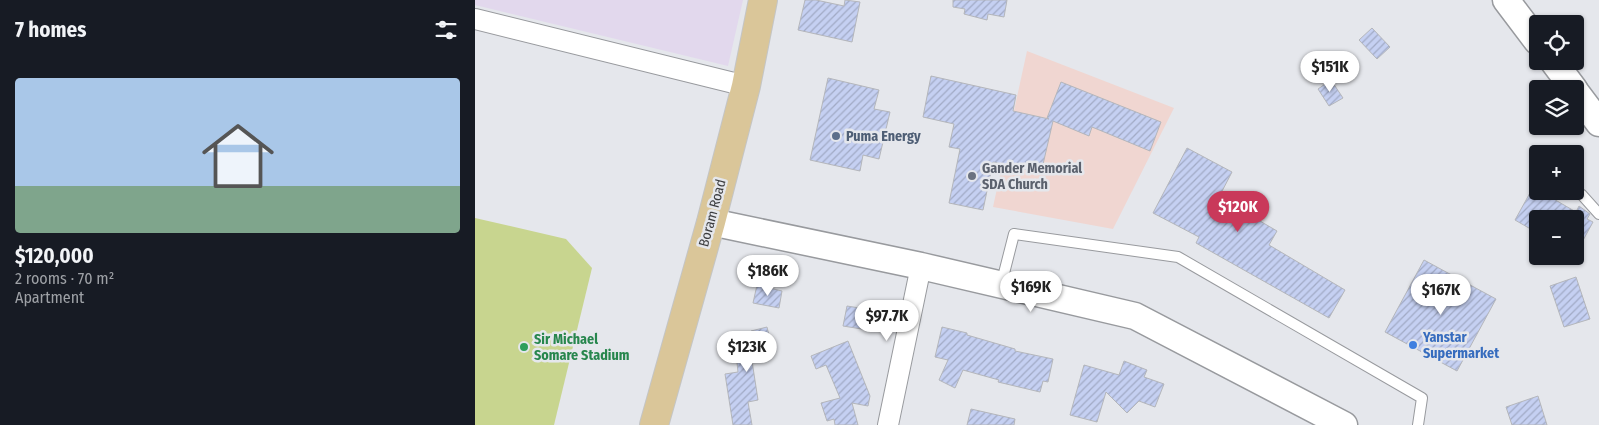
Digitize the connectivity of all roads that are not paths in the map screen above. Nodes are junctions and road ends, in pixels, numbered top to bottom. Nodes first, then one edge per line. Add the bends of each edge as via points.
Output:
1 (763, 0) edge
2 (1507, 0) edge
3 (475, 19) edge
4 (1529, 30) edge
5 (746, 86) junction
6 (1584, 103) edge
7 (1599, 123) edge
8 (1584, 197) edge
9 (1599, 214) edge
10 (711, 222) junction
11 (921, 266) junction
12 (1001, 285) junction
13 (657, 422) edge
14 (888, 425) edge
15 (1343, 425) edge
16 (1418, 425) edge

1 - 5 main road, Boram Road
2 - 4 street
3 - 5 street
5 - 10 main road, Boram Road
6 - 7 street
8 - 9 lane
10 - 11 street
10 - 13 main road, Boram Road
11 - 12 street
11 - 14 street
12 - 15 street via 1135,316
12 - 16 lane via 1014,234 1178,257 1422,398

